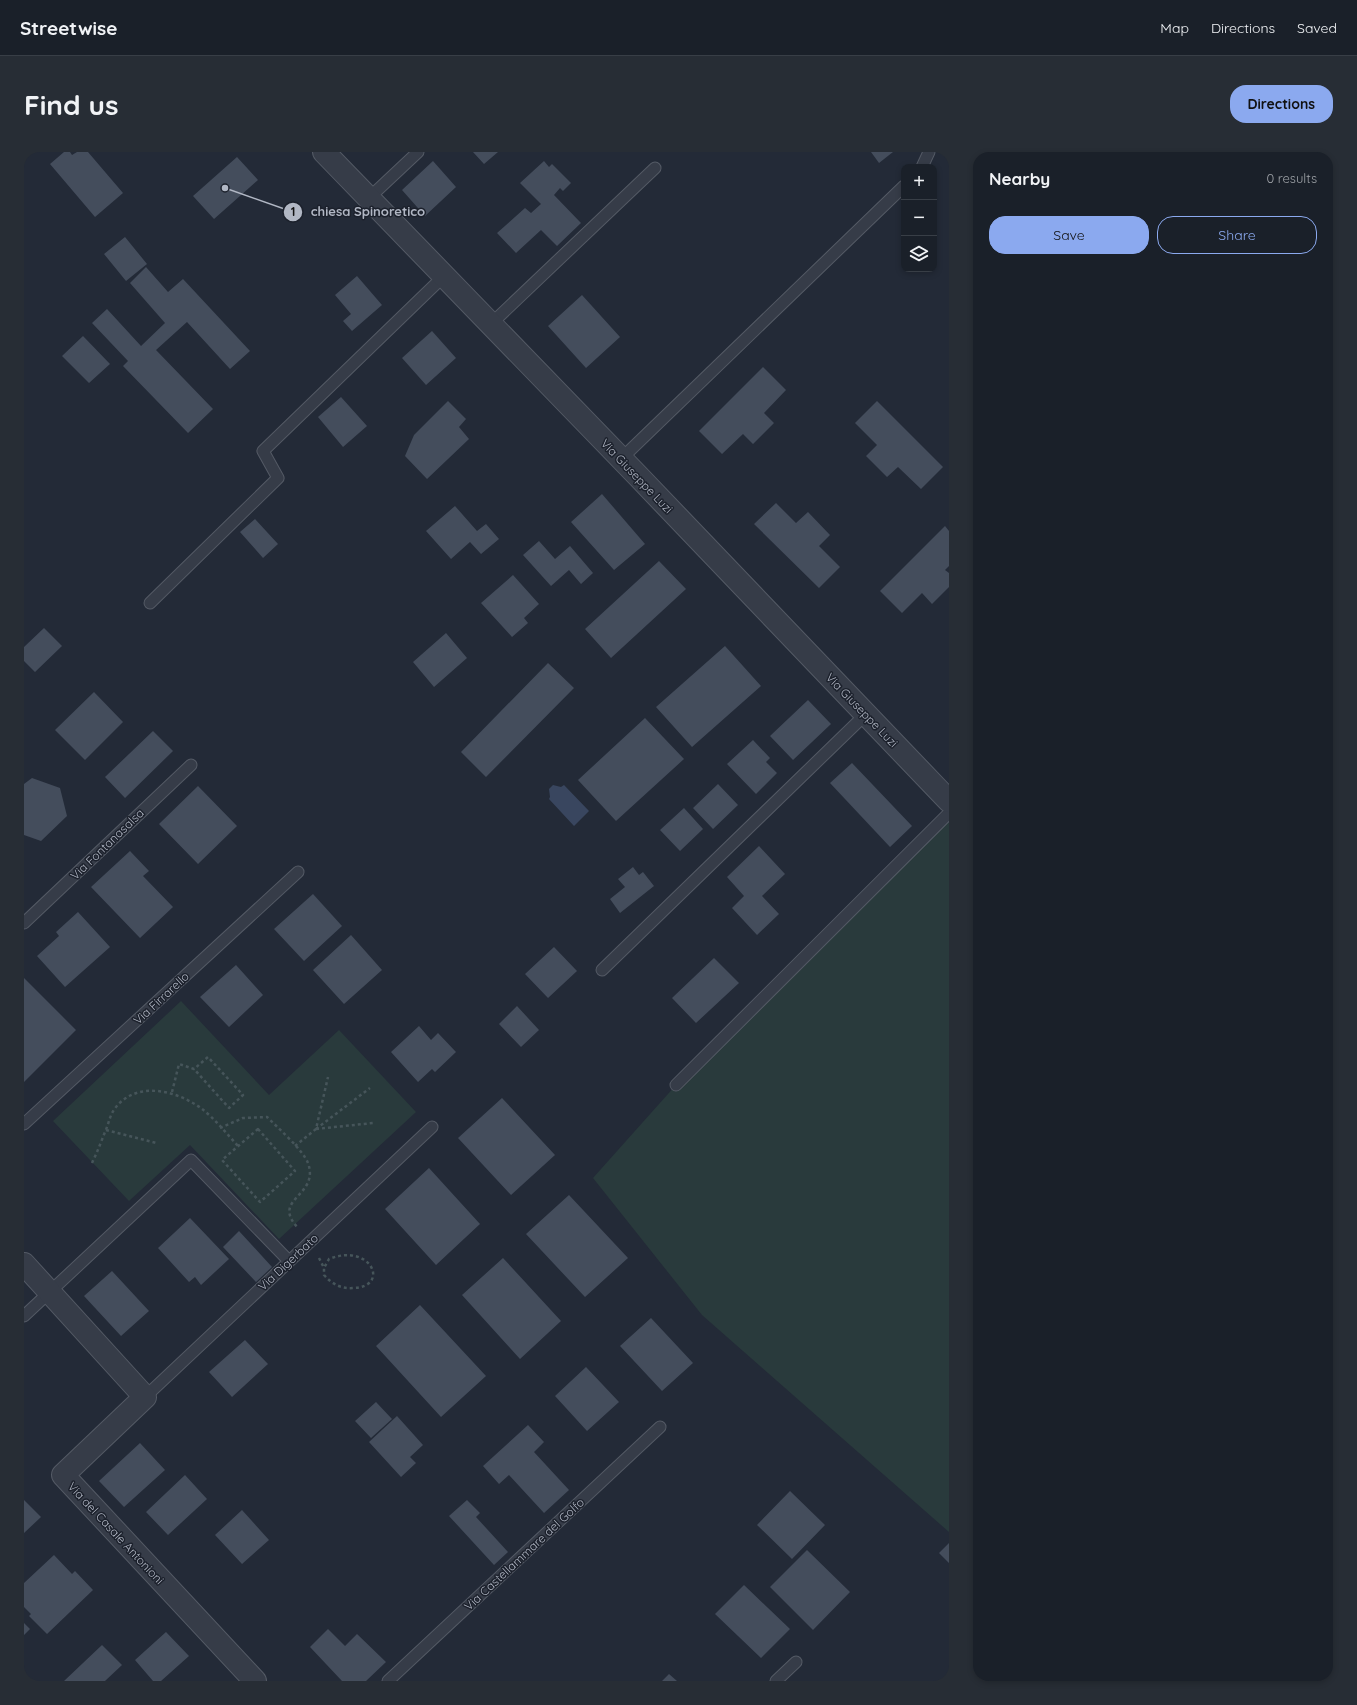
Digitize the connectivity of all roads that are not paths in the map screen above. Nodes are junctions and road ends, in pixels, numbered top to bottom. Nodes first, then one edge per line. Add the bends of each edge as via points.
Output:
1 (324, 152) edge
2 (418, 152) edge
3 (929, 152) edge
4 (923, 164) edge
5 (654, 168) dead end
6 (901, 189) edge
7 (369, 198) junction
8 (444, 276) junction
9 (491, 324) junction
10 (621, 459) junction
11 (150, 603) dead end
12 (866, 714) junction
13 (191, 765) dead end
14 (946, 791) edge
15 (949, 814) edge
16 (298, 872) dead end
17 (24, 923) edge
18 (602, 970) dead end
19 (676, 1084) dead end
20 (24, 1124) edge
21 (432, 1127) dead end
22 (289, 1261) junction
23 (24, 1264) edge
24 (50, 1292) junction
25 (24, 1316) edge
26 (144, 1397) junction
27 (660, 1427) dead end
28 (796, 1662) dead end
29 (255, 1681) edge
30 (388, 1681) edge
31 (776, 1681) edge

1 - 7 street, Via Giuseppe Luzi
2 - 7 lane
3 - 4 lane
5 - 9 lane
6 - 10 lane
7 - 8 street, Via Giuseppe Luzi
8 - 9 street, Via Giuseppe Luzi
8 - 11 lane via 263,451 278,478
9 - 10 street, Via Giuseppe Luzi
10 - 12 street, Via Giuseppe Luzi
12 - 14 street, Via Giuseppe Luzi
12 - 18 lane
13 - 17 lane, Via Fontanasalsa
15 - 19 lane
16 - 20 lane, Via Firrarello
21 - 22 lane, Via Digerbato
22 - 24 lane via 191,1160
22 - 26 lane, Via Digerbato
23 - 24 street
24 - 25 lane
24 - 26 street
26 - 29 street, Via del Casale Antonioni via 63,1475
27 - 30 lane, Via Castellammare del Golfo
28 - 31 lane

